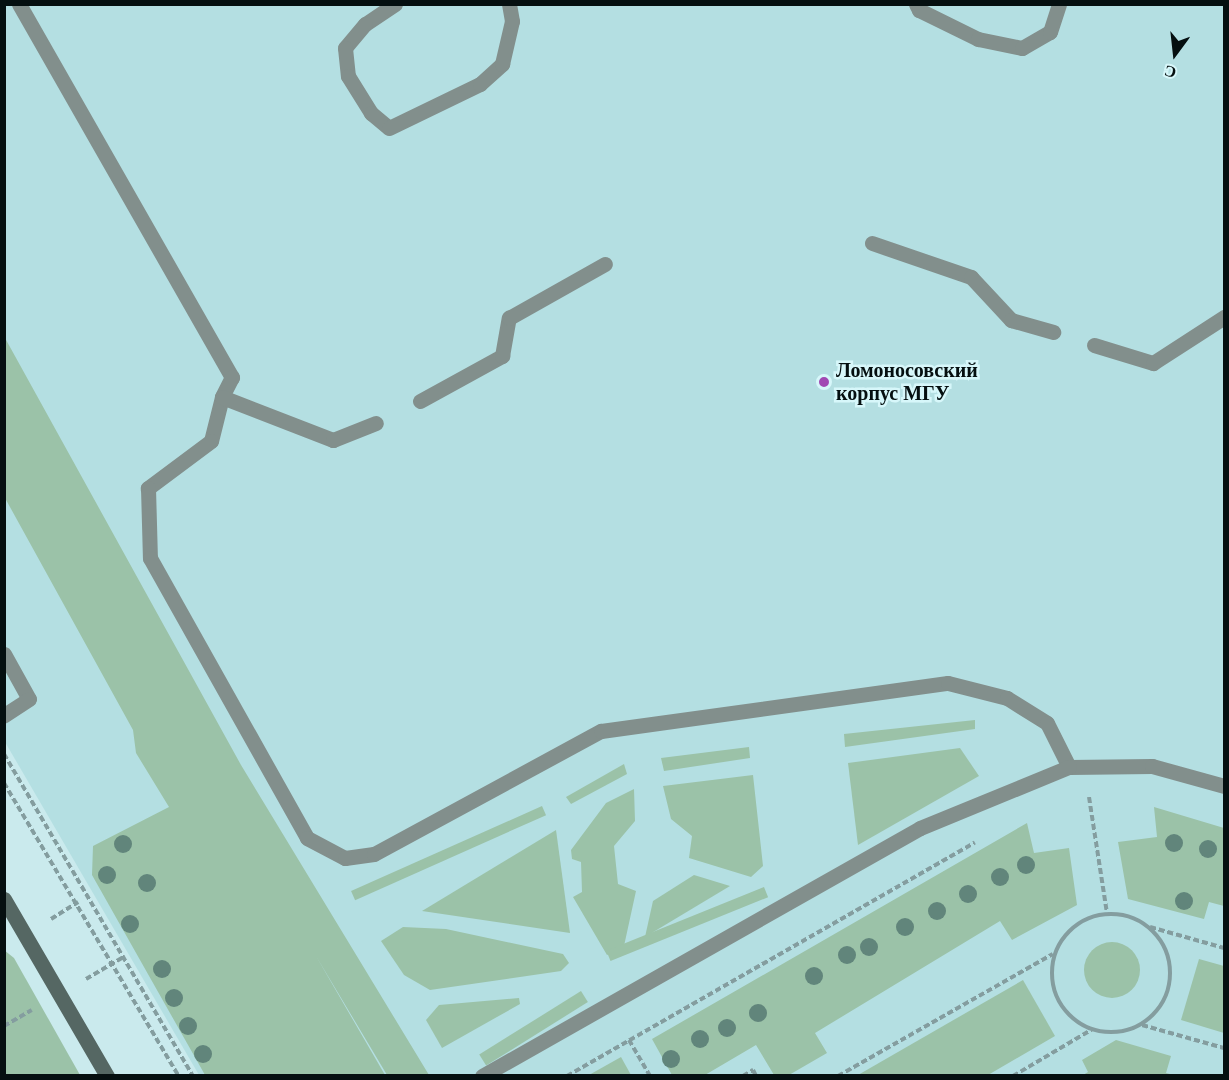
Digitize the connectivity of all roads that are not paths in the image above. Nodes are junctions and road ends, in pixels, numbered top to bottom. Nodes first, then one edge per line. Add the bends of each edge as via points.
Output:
1 (19, 4) edge
2 (395, 4) edge
3 (509, 4) edge
4 (916, 4) edge
5 (1059, 4) edge
6 (872, 243) dead end
7 (605, 264) dead end
8 (1224, 317) edge
9 (1053, 332) dead end
10 (1094, 345) dead end
11 (222, 397) junction
12 (420, 401) dead end
13 (376, 423) dead end
14 (4, 654) edge
15 (4, 715) edge
16 (1069, 767) junction
17 (1224, 786) edge
18 (4, 899) edge
19 (107, 1076) edge
20 (482, 1076) edge

1 - 11 lane via 232,377
2 - 3 lane via 365,24 345,48 348,76 372,113 389,128 480,84 502,64 512,21
4 - 5 lane via 919,10 978,39 1022,48 1050,32
6 - 9 lane via 972,277 1011,320
7 - 12 lane via 509,318 502,357
8 - 10 lane via 1153,363
11 - 13 lane via 333,440
11 - 16 lane via 211,441 147,488 150,558 307,838 345,858 374,854 601,731 948,682 1007,698 1047,723
14 - 15 lane via 30,699
16 - 17 lane via 1152,766
16 - 20 lane via 921,828
18 - 19 street

